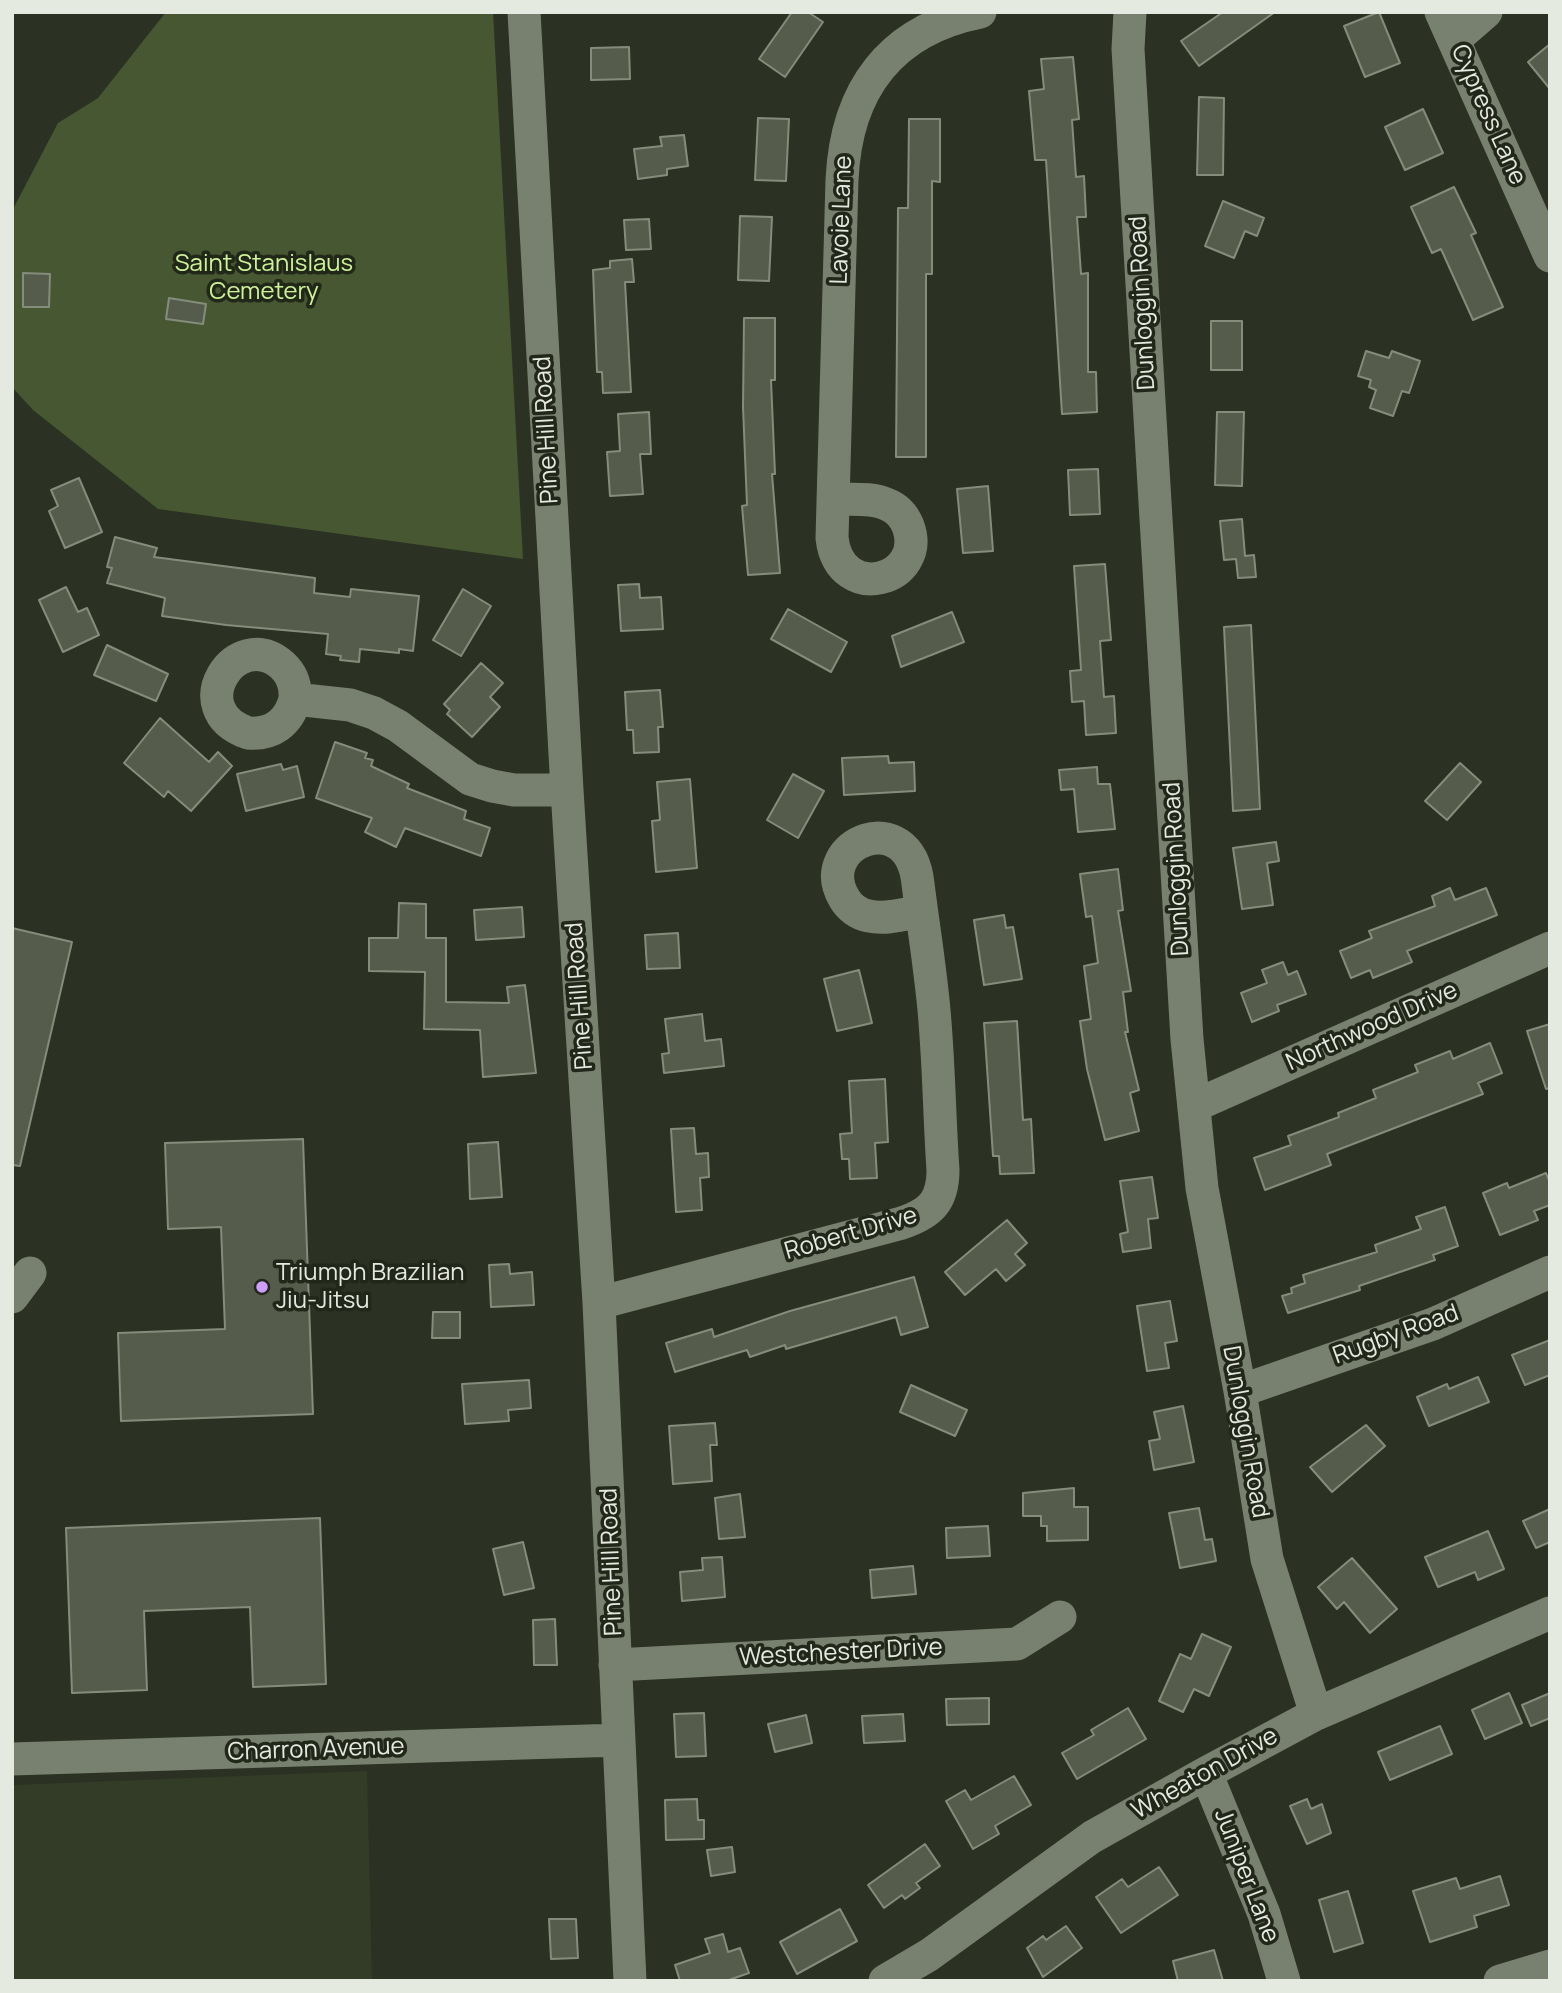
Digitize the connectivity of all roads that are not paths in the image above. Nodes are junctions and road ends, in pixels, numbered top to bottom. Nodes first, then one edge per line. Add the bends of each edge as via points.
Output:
1 (524, 12) edge
2 (981, 12) edge
3 (1130, 12) edge
4 (1486, 12) edge
5 (1448, 26) edge
6 (1550, 256) edge
7 (833, 499) dead end
8 (295, 699) dead end
9 (567, 790) junction
10 (921, 911) dead end
11 (1550, 948) edge
12 (1194, 1106) junction
13 (1550, 1272) edge
14 (599, 1303) junction
15 (1240, 1391) junction
16 (1550, 1613) edge
17 (1060, 1617) dead end
18 (615, 1665) junction
19 (1316, 1714) junction
20 (619, 1740) junction
21 (12, 1759) edge
22 (1206, 1773) junction
23 (1550, 1966) edge
24 (630, 1981) edge
25 (885, 1981) edge
26 (1284, 1981) edge
27 (1500, 1981) edge

1 - 9 street, Pine Hill Road
2 - 7 street, Lavoie Lane via 945,21 904,43 871,81 847,131
3 - 12 street, Dunloggin Road via 1128,49
4 - 5 street
5 - 6 street, Cypress Lane
8 - 9 street via 349,705 374,713 459,772 481,782 514,790
9 - 14 street, Pine Hill Road
10 - 14 street, Robert Drive via 933,1002 943,1170 943,1190 935,1206 922,1217 902,1223
11 - 12 street, Northwood Drive
12 - 15 street, Dunloggin Road via 1202,1188
13 - 15 street, Rugby Road via 1433,1324
14 - 18 street, Pine Hill Road
15 - 19 street, Dunloggin Road via 1267,1559
16 - 19 street, Wheaton Drive
17 - 18 street, Westchester Drive via 1017,1644
18 - 20 street, Pine Hill Road
19 - 22 street, Wheaton Drive
20 - 21 street, Charron Avenue
20 - 24 street, Pine Hill Road
22 - 25 street, Wheaton Drive via 1092,1836 929,1955
22 - 26 street, Juniper Lane via 1264,1914
23 - 27 street

